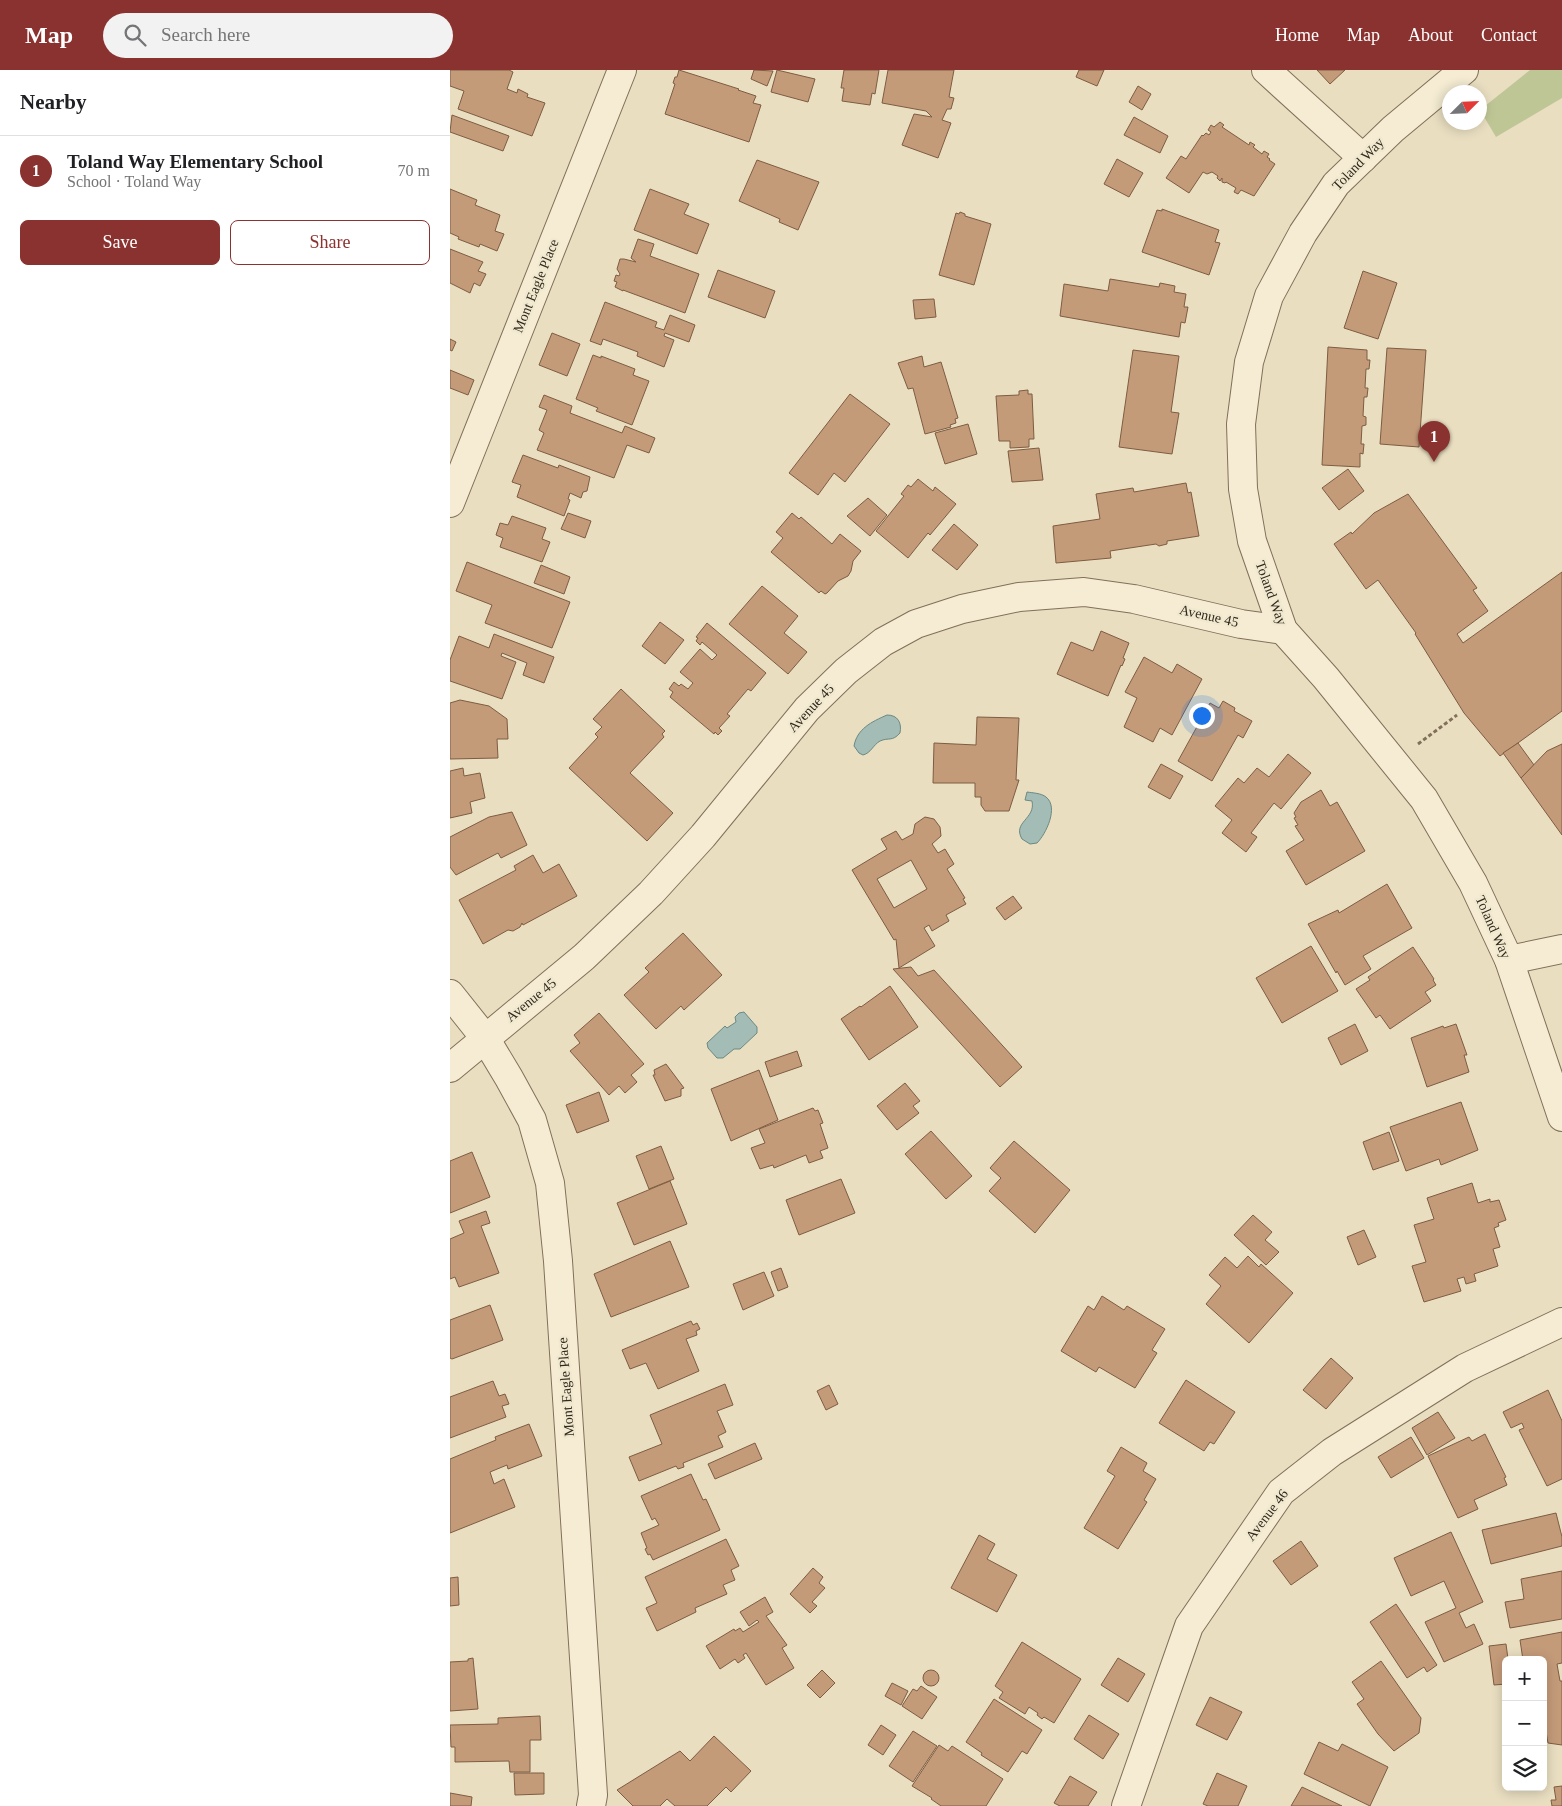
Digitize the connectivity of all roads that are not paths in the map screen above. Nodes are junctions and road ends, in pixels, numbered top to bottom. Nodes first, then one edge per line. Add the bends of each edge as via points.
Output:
1 (622, 70) edge
2 (1266, 70) edge
3 (1464, 70) edge
4 (1363, 158) junction
5 (450, 503) edge
6 (1284, 630) junction
7 (1562, 949) edge
8 (1509, 960) junction
9 (450, 994) edge
10 (485, 1038) junction
11 (450, 1068) edge
12 (1562, 1117) edge
13 (1562, 1322) edge
14 (591, 1806) edge
15 (1126, 1806) edge

1 - 5 street, Mont Eagle Place
2 - 4 street
3 - 4 street, Toland Way via 1392,129
4 - 6 street, Toland Way via 1336,184 1303,233 1269,296 1249,362 1241,424 1244,489 1252,541
6 - 8 street, Toland Way via 1424,799 1473,884
6 - 10 street, Avenue 45 via 1084,592 1019,597 962,609 916,624 883,642 846,671 807,709 703,836 651,893 584,957
7 - 8 street
8 - 12 street, Toland Way
9 - 10 street, Mont Eagle Place
10 - 11 street, Avenue 45
10 - 14 street, Mont Eagle Place via 532,1120 550,1183 558,1261
13 - 15 street, Avenue 46 via 1466,1368 1332,1452 1281,1492 1189,1626

